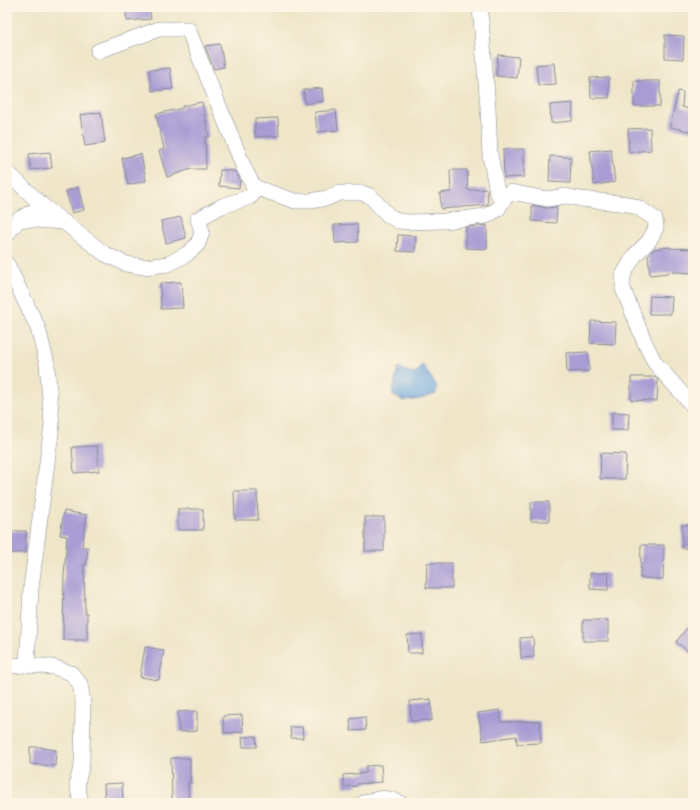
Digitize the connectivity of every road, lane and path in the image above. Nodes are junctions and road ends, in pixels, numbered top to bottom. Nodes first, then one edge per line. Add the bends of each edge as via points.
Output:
1 (480, 7) edge
2 (98, 51) dead end
3 (7, 172) edge
4 (254, 187) junction
5 (502, 202) junction
6 (43, 206) junction
7 (19, 218) junction
8 (64, 222) junction
9 (7, 234) edge
10 (7, 264) edge
11 (693, 406) edge
12 (27, 665) junction
13 (7, 666) edge
14 (80, 803) edge
15 (363, 803) edge
16 (400, 803) edge

1 - 5 street via 490,155
2 - 4 street via 159,29 188,29 240,161
3 - 6 street
4 - 5 street via 295,201 328,198 339,193 362,193 370,196 388,215 398,221 409,222 486,216 498,209
4 - 8 street via 250,197 222,206 198,219 202,232 198,244 187,254 168,264 144,267 126,264 105,254
5 - 11 street via 512,192 547,199 565,196 628,204 655,219 656,228 649,241 635,255 623,275 623,289 655,363
6 - 7 street
6 - 8 street
7 - 8 street
7 - 9 street
10 - 12 street via 38,328 47,364 52,424 31,588
12 - 13 street
12 - 14 street via 53,667 71,673 80,684 83,702 82,763 77,784
15 - 16 street via 388,798

